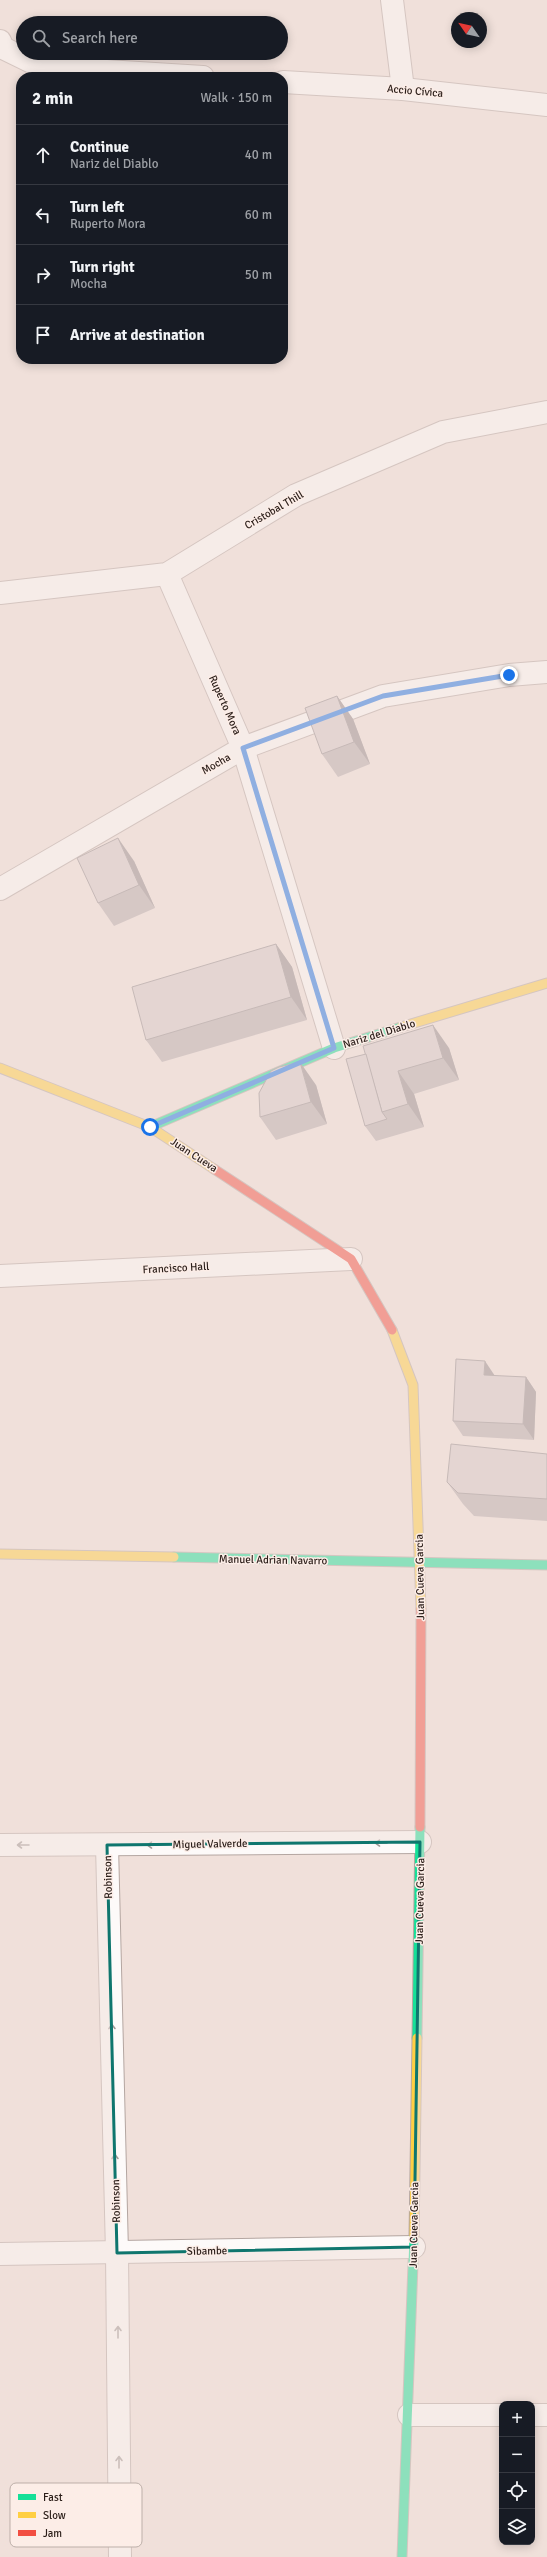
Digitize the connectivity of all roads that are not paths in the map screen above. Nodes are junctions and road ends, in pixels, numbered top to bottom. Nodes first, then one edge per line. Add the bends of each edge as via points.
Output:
1 (392, 0) edge
2 (1, 47) edge
3 (16, 54) edge
4 (28, 60) edge
5 (122, 72) edge
6 (288, 82) edge
7 (402, 89) junction
8 (547, 105) edge
9 (547, 412) edge
10 (167, 574) junction
11 (0, 593) edge
12 (547, 672) edge
13 (243, 748) junction
14 (0, 889) edge
15 (547, 984) edge
16 (334, 1048) junction
17 (0, 1068) edge
18 (150, 1127) junction
19 (351, 1260) junction
20 (0, 1276) edge
21 (0, 1554) edge
22 (421, 1563) junction
23 (547, 1565) edge
24 (420, 1842) junction
25 (0, 1845) edge
26 (107, 1845) junction
27 (414, 2247) junction
28 (117, 2253) junction
29 (0, 2254) edge
30 (547, 2414) edge
31 (409, 2415) junction
32 (499, 2415) edge
33 (535, 2415) edge
34 (119, 2483) edge
35 (120, 2547) edge
36 (120, 2557) edge
37 (402, 2557) edge

1 - 7 street
2 - 3 street
4 - 5 street via 42,67
6 - 7 street, Accio Cívica
7 - 8 street, Accio Cívica
9 - 10 street, Cristobal Thill via 436,435 296,495
10 - 11 street, Cristobal Thill
10 - 13 street, Ruperto Mora
12 - 13 street, Mocha via 509,675 383,696
13 - 14 street, Mocha
13 - 16 street, Ruperto Mora
15 - 16 street, Nariz del Diablo
16 - 18 street, Nariz del Diablo
17 - 18 street, Juan Cueva
18 - 19 street, Juan Cueva
19 - 20 street, Francisco Hall
19 - 22 street, Juan Cueva Garcia via 389,1322 413,1385
21 - 22 street, Manuel Adrian Navarro
22 - 23 street, Manuel Adrian Navarro
22 - 24 street, Juan Cueva Garcia
24 -> 26 street, Miguel Valverde
24 - 27 street, Juan Cueva Garcia
26 -> 25 street, Miguel Valverde
28 -> 26 street, Robinson
27 - 28 street, Sibambe
27 - 31 street, Juan Cueva Garcia
28 - 29 street, Sibambe
34 -> 28 street, Robinson
30 - 33 street
31 - 32 street
31 - 37 street, Juan Cueva Garcia
36 -> 35 street, Robinson

